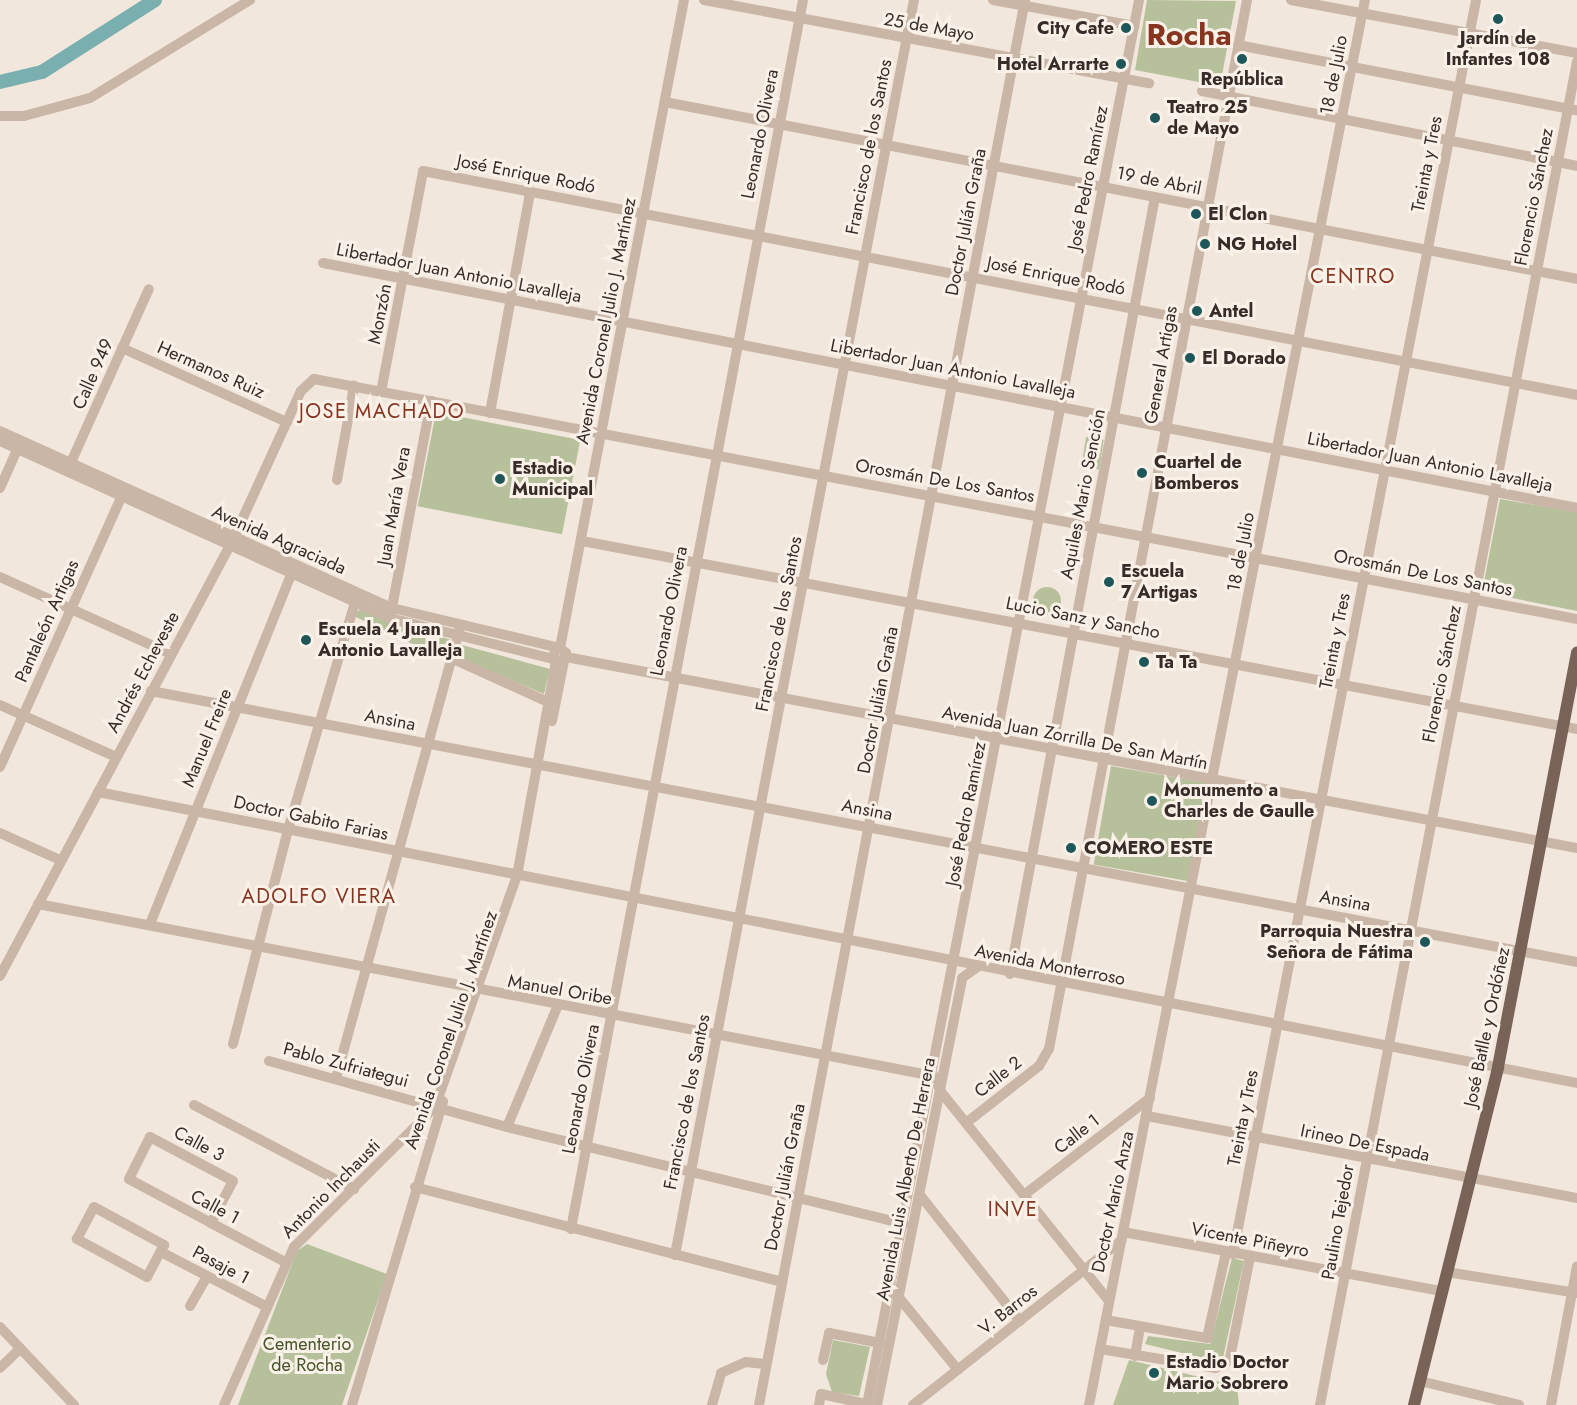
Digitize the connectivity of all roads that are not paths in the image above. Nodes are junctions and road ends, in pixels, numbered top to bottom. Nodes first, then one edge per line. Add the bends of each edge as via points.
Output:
1 (250, 0) edge
2 (684, 0) edge
3 (704, 0) edge
4 (803, 0) edge
5 (914, 0) edge
6 (993, 0) edge
7 (1139, 0) edge
8 (1247, 0) edge
9 (1291, 0) edge
10 (1365, 0) edge
11 (1476, 0) edge
12 (1025, 3) edge
13 (1363, 14) junction
14 (799, 20) junction
15 (1135, 26) junction
16 (1470, 34) junction
17 (906, 40) junction
18 (1238, 45) junction
19 (1577, 53) edge
20 (1014, 58) junction
21 (1577, 61) edge
22 (1352, 67) junction
23 (1124, 78) junction
24 (1149, 82) dead end
25 (1460, 87) junction
26 (1202, 91) dead end
27 (1229, 95) junction
28 (665, 102) junction
29 (1572, 109) edge
30 (0, 116) edge
31 (1342, 120) junction
32 (779, 124) junction
33 (1448, 142) junction
34 (887, 145) junction
35 (1557, 162) junction
36 (994, 165) junction
37 (1577, 166) edge
38 (423, 171) joint
39 (1103, 187) junction
40 (530, 192) junction
41 (1155, 197) junction
42 (1207, 207) junction
43 (644, 213) junction
44 (1321, 229) junction
45 (758, 234) junction
46 (1427, 250) junction
47 (866, 255) junction
48 (323, 263) dead end
49 (1537, 271) junction
50 (972, 276) junction
51 (1577, 279) edge
52 (403, 280) junction
53 (149, 290) dead end
54 (1082, 297) junction
55 (509, 301) junction
56 (1136, 308) junction
57 (1186, 318) junction
58 (623, 322) junction
59 (1300, 340) junction
60 (736, 344) junction
61 (122, 348) junction
62 (1406, 361) junction
63 (845, 365) junction
64 (308, 381) joint
65 (1515, 383) junction
66 (354, 386) junction
67 (951, 386) junction
68 (381, 392) junction
69 (1577, 395) edge
70 (431, 401) junction
71 (1060, 406) junction
72 (490, 413) junction
73 (1114, 416) junction
74 (287, 422) junction
75 (1167, 428) junction
76 (0, 431) edge
77 (602, 433) junction
78 (0, 441) edge
79 (19, 445) junction
80 (1278, 449) junction
81 (715, 455) junction
82 (69, 468) junction
83 (1385, 469) junction
84 (824, 476) junction
85 (337, 480) dead end
86 (0, 488) edge
87 (124, 492) junction
88 (1493, 493) junction
89 (934, 495) junction
90 (1577, 508) edge
91 (1039, 515) junction
92 (1095, 526) junction
93 (1146, 535) junction
94 (582, 541) junction
95 (232, 542) junction
96 (1257, 558) junction
97 (695, 562) junction
98 (294, 569) junction
99 (0, 577) edge
100 (1364, 578) junction
101 (804, 583) junction
102 (356, 597) junction
103 (1473, 600) junction
104 (913, 603) junction
105 (71, 608) junction
106 (391, 613) junction
107 (1577, 619) edge
108 (1019, 623) junction
109 (458, 630) junction
110 (1074, 633) junction
111 (1126, 643) junction
112 (1577, 652) edge
113 (171, 654) junction
114 (559, 656) junction
115 (451, 658) junction
116 (1236, 664) junction
117 (673, 677) junction
118 (1343, 684) junction
119 (152, 692) junction
120 (782, 698) junction
121 (548, 702) junction
122 (0, 705) edge
123 (1453, 705) junction
124 (238, 707) junction
125 (23, 715) junction
126 (889, 719) junction
127 (321, 723) junction
128 (1563, 727) junction
129 (1577, 729) edge
130 (997, 740) junction
131 (428, 744) junction
132 (1052, 751) junction
133 (116, 757) junction
134 (1105, 761) junction
135 (541, 765) junction
136 (0, 767) edge
137 (1215, 781) junction
138 (654, 786) junction
139 (98, 792) junction
140 (1319, 801) junction
141 (762, 806) junction
142 (196, 810) junction
143 (1430, 821) junction
144 (871, 828) junction
145 (288, 830) junction
146 (0, 833) edge
147 (1541, 841) junction
148 (976, 848) junction
149 (1577, 848) edge
150 (396, 853) junction
151 (1032, 859) junction
152 (60, 860) junction
153 (1086, 868) junction
154 (519, 877) junction
155 (1192, 889) junction
156 (633, 900) junction
157 (38, 904) junction
158 (1299, 909) junction
159 (739, 921) junction
160 (150, 924) junction
161 (1410, 929) junction
162 (846, 942) junction
163 (257, 945) junction
164 (1521, 950) junction
165 (1577, 962) edge
166 (954, 963) junction
167 (977, 967) junction
168 (364, 968) junction
169 (1, 971) edge
170 (1010, 974) junction
171 (1062, 984) junction
172 (480, 992) junction
173 (558, 1005) junction
174 (1169, 1005) junction
175 (612, 1016) junction
176 (1278, 1025) junction
177 (717, 1036) junction
178 (233, 1044) dead end
179 (1389, 1046) junction
180 (825, 1053) junction
181 (269, 1061) dead end
182 (1498, 1067) junction
183 (934, 1076) junction
184 (336, 1078) junction
185 (1577, 1083) edge
186 (941, 1092) junction
187 (1150, 1098) junction
188 (194, 1106) dead end
189 (437, 1107) junction
190 (1147, 1116) junction
191 (966, 1123) junction
192 (507, 1127) junction
193 (150, 1137) joint
194 (1256, 1138) junction
195 (586, 1146) junction
196 (1366, 1161) junction
197 (691, 1172) junction
198 (1472, 1179) junction
199 (415, 1187) junction
200 (354, 1189) junction
201 (920, 1195) junction
202 (1024, 1195) junction
203 (798, 1198) junction
204 (1577, 1198) edge
205 (211, 1223) junction
206 (904, 1224) junction
207 (571, 1229) junction
208 (1122, 1236) junction
209 (162, 1248) junction
210 (1229, 1253) junction
211 (675, 1255) junction
212 (1250, 1257) junction
213 (285, 1262) junction
214 (1577, 1266) edge
215 (1084, 1270) junction
216 (1447, 1272) junction
217 (1345, 1275) junction
218 (207, 1276) junction
219 (782, 1282) junction
220 (1442, 1291) junction
221 (895, 1293) junction
222 (1574, 1293) edge
223 (1109, 1301) junction
224 (190, 1306) dead end
225 (267, 1307) junction
226 (1106, 1320) junction
227 (1020, 1321) junction
228 (0, 1327) edge
229 (1140, 1328) junction
230 (880, 1343) junction
231 (20, 1349) junction
232 (1100, 1349) junction
233 (1135, 1356) junction
234 (823, 1360) dead end
235 (766, 1364) junction
236 (0, 1368) edge
237 (958, 1370) junction
238 (1420, 1381) junction
239 (74, 1405) edge
240 (224, 1405) edge
241 (352, 1405) edge
242 (712, 1405) edge
243 (759, 1405) edge
244 (819, 1405) edge
245 (867, 1405) edge
246 (877, 1405) edge
247 (913, 1405) edge
248 (1089, 1405) edge
249 (1320, 1405) edge
250 (1414, 1405) edge
251 (1519, 1405) edge
252 (1551, 1405) edge

1 - 30 street via 90,98 24,116
2 - 28 street, Avenida Coronel Julio J. Martínez
3 - 14 street, 25 de Mayo
4 - 14 street, Leonardo Olivera
5 - 17 street, Francisco de los Santos
6 - 12 street
7 - 15 street, José Pedro Ramírez
8 - 18 street, General Artigas
9 - 13 street
10 - 13 street, 18 de Julio
11 - 16 street, Treinta y Tres
12 - 15 street
12 - 20 street, Doctor Julián Graña
13 - 16 street
13 - 22 street, 18 de Julio
14 - 17 street, 25 de Mayo
14 - 32 street, Leonardo Olivera
15 - 23 street, José Pedro Ramírez
16 - 19 street
16 - 25 street, Treinta y Tres
17 - 20 street, 25 de Mayo
17 - 34 street, Francisco de los Santos
18 - 22 street
18 - 27 street, General Artigas
20 - 23 street, 25 de Mayo
20 - 36 street, Doctor Julián Graña
21 - 29 street, Florencio Sánchez
22 - 25 street
22 - 31 street, 18 de Julio
23 - 24 street, 25 de Mayo
23 - 39 street, José Pedro Ramírez
25 - 29 street
25 - 33 street, Treinta y Tres
26 - 27 street
27 - 31 street
27 - 42 street, General Artigas
28 - 32 street, 19 de Abril
28 - 43 street, Avenida Coronel Julio J. Martínez
29 - 35 street, Florencio Sánchez
31 - 33 street
31 - 44 street, 18 de Julio
32 - 34 street, 19 de Abril
32 - 45 street, Leonardo Olivera
33 - 35 street
33 - 46 street, Treinta y Tres
34 - 36 street, 19 de Abril
34 - 47 street, Francisco de los Santos
35 - 37 street
35 - 49 street, Florencio Sánchez
36 - 39 street, 19 de Abril
36 - 50 street, Doctor Julián Graña
38 - 40 street, José Enrique Rodó
38 - 52 street, Monzón
39 - 41 street, 19 de Abril
39 - 54 street, José Pedro Ramírez
40 - 43 street, José Enrique Rodó
40 - 55 street
41 - 42 street, 19 de Abril
41 - 56 street, Aquiles Mario Sención
42 - 44 street, 19 de Abril
42 - 57 street, General Artigas
43 - 45 street, José Enrique Rodó
43 - 58 street, Avenida Coronel Julio J. Martínez
44 - 46 street, 19 de Abril
44 - 59 street, 18 de Julio
45 - 47 street, José Enrique Rodó
45 - 60 street, Leonardo Olivera
46 - 49 street, 19 de Abril
46 - 62 street, Treinta y Tres
47 - 50 street, José Enrique Rodó
47 - 63 street, Francisco de los Santos
48 - 52 street, Libertador Juan Antonio Lavalleja
49 - 51 street, 19 de Abril
49 - 65 street, Florencio Sánchez
50 - 54 street, José Enrique Rodó
50 - 67 street, Doctor Julián Graña
52 - 55 street, Libertador Juan Antonio Lavalleja
52 - 68 street, Monzón
53 - 61 street, Calle 949
54 - 56 street, José Enrique Rodó
54 - 71 street, José Pedro Ramírez
55 - 58 street, Libertador Juan Antonio Lavalleja
55 - 72 street
56 - 57 street, José Enrique Rodó
56 - 73 street, Aquiles Mario Sención
57 - 59 street, José Enrique Rodó
57 - 75 street, General Artigas
58 - 60 street, Libertador Juan Antonio Lavalleja
58 - 77 street, Avenida Coronel Julio J. Martínez
59 - 62 street, José Enrique Rodó
59 - 80 street, 18 de Julio
60 - 63 street, Libertador Juan Antonio Lavalleja
60 - 81 street, Leonardo Olivera
61 - 74 street, Hermanos Ruiz
61 - 82 street, Calle 949
62 - 65 street, José Enrique Rodó
62 - 83 street, Treinta y Tres
63 - 67 street, Libertador Juan Antonio Lavalleja
63 - 84 street, Francisco de los Santos
64 - 66 street, Orosmán De Los Santos via 322,379
64 - 74 street, Andrés Echeveste
65 - 69 street, José Enrique Rodó
65 - 88 street, Florencio Sánchez
66 - 68 street, Orosmán De Los Santos
66 - 85 street
67 - 71 street, Libertador Juan Antonio Lavalleja
67 - 89 street, Doctor Julián Graña
68 - 70 street, Orosmán De Los Santos
70 - 72 street, Orosmán De Los Santos
70 - 106 street, Juan María Vera
71 - 73 street, Libertador Juan Antonio Lavalleja
71 - 91 street, José Pedro Ramírez
72 - 77 street, Orosmán De Los Santos
73 - 75 street, Libertador Juan Antonio Lavalleja
73 - 92 street, Aquiles Mario Sención
74 - 95 street, Andrés Echeveste
75 - 80 street, Libertador Juan Antonio Lavalleja
75 - 93 street, General Artigas
76 - 79 street, Avenida Agraciada
77 - 81 street, Orosmán De Los Santos
77 - 94 street, Avenida Coronel Julio J. Martínez
78 - 79 street, Avenida Agraciada
79 - 82 street, Avenida Agraciada
79 - 86 street
80 - 83 street, Libertador Juan Antonio Lavalleja
80 - 96 street, 18 de Julio
81 - 84 street, Orosmán De Los Santos
81 - 97 street, Leonardo Olivera
82 - 87 street, Avenida Agraciada
83 - 88 street, Libertador Juan Antonio Lavalleja
83 - 100 street, Treinta y Tres
84 - 89 street, Orosmán De Los Santos
84 - 101 street, Francisco de los Santos
87 - 95 street, Avenida Agraciada
87 - 105 street, Pantaleón Artigas
88 - 90 street, Libertador Juan Antonio Lavalleja
88 - 103 street, Florencio Sánchez
89 - 91 street, Orosmán De Los Santos
89 - 104 street, Doctor Julián Graña
91 - 92 street, Orosmán De Los Santos
91 - 108 street, José Pedro Ramírez
92 - 93 street, Orosmán De Los Santos
92 - 110 street, Aquiles Mario Sención
93 - 96 street, Orosmán De Los Santos
93 - 111 street, General Artigas
94 - 97 street, Lucio Sanz y Sancho
94 - 114 street, Avenida Coronel Julio J. Martínez
95 - 98 street, Avenida Agraciada
95 - 113 street, Andrés Echeveste
96 - 100 street, Orosmán De Los Santos
96 - 116 street, 18 de Julio
97 - 101 street, Lucio Sanz y Sancho
97 - 117 street, Leonardo Olivera
98 - 102 street, Avenida Agraciada
98 - 124 street, Manuel Freire
99 - 105 street
100 - 103 street, Orosmán De Los Santos
100 - 118 street, Treinta y Tres
101 - 104 street, Lucio Sanz y Sancho
101 - 120 street, Francisco de los Santos
102 - 106 street, Avenida Agraciada
102 - 127 street
103 - 107 street, Orosmán De Los Santos
103 - 123 street, Florencio Sánchez
104 - 108 street, Lucio Sanz y Sancho
104 - 126 street, Doctor Julián Graña
105 - 113 street
105 - 125 street, Pantaleón Artigas
106 - 109 street, Avenida Agraciada
108 - 110 street, Lucio Sanz y Sancho
108 - 130 street, José Pedro Ramírez
109 - 114 street, Avenida Agraciada
109 - 115 street
110 - 111 street, Lucio Sanz y Sancho
110 - 132 street, Aquiles Mario Sención
111 - 116 street, Lucio Sanz y Sancho
111 - 134 street, General Artigas
112 - 128 main road, José Batlle y Ordóñez
113 - 119 street, Andrés Echeveste
114 - 117 street, Avenida Juan Zorrilla De San Martín
114 - 121 street, Avenida Coronel Julio J. Martínez
114 - 135 street, Avenida Coronel Julio J. Martínez
115 - 121 street
115 - 131 street
116 - 118 street, Lucio Sanz y Sancho
116 - 137 street, 18 de Julio
117 - 120 street, Avenida Juan Zorrilla De San Martín
117 - 138 street, Leonardo Olivera
118 - 123 street, Lucio Sanz y Sancho
118 - 140 street, Treinta y Tres
119 - 124 street, Ansina
119 - 133 street, Andrés Echeveste
120 - 126 street, Avenida Juan Zorrilla De San Martín
120 - 141 street, Francisco de los Santos
121 - 135 street, Avenida Coronel Julio J. Martínez
122 - 125 street
123 - 128 street, Lucio Sanz y Sancho
123 - 143 street, Florencio Sánchez
124 - 127 street, Ansina
124 - 142 street, Manuel Freire
125 - 133 street
125 - 136 street, Pantaleón Artigas
126 - 130 street, Avenida Juan Zorrilla De San Martín
126 - 144 street, Doctor Julián Graña
127 - 131 street, Ansina
127 - 145 street
128 - 129 street, Lucio Sanz y Sancho
128 - 147 main road, José Batlle y Ordóñez
130 - 132 street, Avenida Juan Zorrilla De San Martín
130 - 148 street, José Pedro Ramírez
131 - 135 street, Ansina
131 - 150 street
132 - 134 street, Avenida Juan Zorrilla De San Martín
132 - 151 street, Aquiles Mario Sención
133 - 139 street, Andrés Echeveste
134 - 137 street, Avenida Juan Zorrilla De San Martín
134 - 153 street, General Artigas
135 - 138 street, Ansina
135 - 154 street, Avenida Coronel Julio J. Martínez
137 - 140 street, Avenida Juan Zorrilla De San Martín
137 - 155 street, 18 de Julio
138 - 141 street, Ansina
138 - 156 street, Leonardo Olivera
139 - 142 street, Doctor Gabito Farias
139 - 152 street, Andrés Echeveste
140 - 143 street, Avenida Juan Zorrilla De San Martín
140 - 158 street, Treinta y Tres
141 - 144 street, Ansina
141 - 159 street, Francisco de los Santos
142 - 145 street, Doctor Gabito Farias
142 - 160 street, Manuel Freire
143 - 147 street, Avenida Juan Zorrilla De San Martín
143 - 161 street, Florencio Sánchez
144 - 148 street, Ansina
144 - 162 street, Doctor Julián Graña
145 - 150 street, Doctor Gabito Farias
145 - 163 street
146 - 152 street
147 - 149 street, Avenida Juan Zorrilla De San Martín
147 - 164 main road, José Batlle y Ordóñez
148 - 151 street, Ansina
148 - 166 street, José Pedro Ramírez
150 - 154 street, Doctor Gabito Farias
150 - 168 street
151 - 153 street, Ansina
151 - 170 street, Aquiles Mario Sención
152 - 157 street, Andrés Echeveste
153 - 155 street, Ansina
153 - 171 street, General Artigas
154 - 156 street, Avenida Monterroso
154 - 172 street, Avenida Coronel Julio J. Martínez
155 - 158 street, Ansina
155 - 174 street, 18 de Julio
156 - 159 street, Avenida Monterroso
156 - 175 street, Leonardo Olivera
157 - 160 street, Manuel Oribe
157 - 169 street, Andrés Echeveste
158 - 161 street, Ansina
158 - 176 street, Treinta y Tres
159 - 162 street, Avenida Monterroso
159 - 177 street, Francisco de los Santos
160 - 163 street, Manuel Oribe
161 - 164 street, Ansina
161 - 179 street, Florencio Sánchez
162 - 166 street, Avenida Monterroso
162 - 180 street, Doctor Julián Graña
163 - 168 street, Manuel Oribe
163 - 178 street
164 - 165 street, Ansina
164 - 182 main road, José Batlle y Ordóñez
166 - 167 street, Avenida Monterroso
166 - 183 street, Avenida Luis Alberto De Herrera
167 - 170 street, Avenida Monterroso
167 - 186 street, Avenida Luis Alberto De Herrera via 962,978
168 - 172 street, Manuel Oribe
168 - 184 street
170 - 171 street, Avenida Monterroso
171 - 174 street, Avenida Monterroso
171 - 191 street, Calle 2 via 1049,1049 1039,1066
172 - 173 street, Manuel Oribe
172 - 189 street, Avenida Coronel Julio J. Martínez
173 - 175 street, Manuel Oribe
173 - 192 street
174 - 176 street, Avenida Monterroso
174 - 187 street, Doctor Mario Anza
175 - 177 street, Manuel Oribe
175 - 195 street, Leonardo Olivera
176 - 179 street, Avenida Monterroso
176 - 194 street, Treinta y Tres
177 - 180 street, Manuel Oribe
177 - 197 street, Francisco de los Santos
179 - 182 street, Avenida Monterroso
179 - 196 street, Paulino Tejedor
180 - 183 street, Manuel Oribe
180 - 203 street, Doctor Julián Graña
181 - 184 street, Pablo Zufriategui
182 - 185 street, Avenida Monterroso
182 - 198 main road, José Batlle y Ordóñez
183 - 186 street
183 - 206 street, Avenida Luis Alberto De Herrera
184 - 189 street, Pablo Zufriategui
186 - 191 street
186 - 201 street, Avenida Luis Alberto De Herrera
187 - 190 street, Doctor Mario Anza
187 - 202 street, Calle 1
188 - 200 street
189 - 192 street, Pablo Zufriategui
189 - 199 street, Avenida Coronel Julio J. Martínez
189 - 200 street, Antonio Inchausti
190 - 194 street, Irineo De Espada
190 - 208 street, Doctor Mario Anza
191 - 202 street
192 - 195 street, Pablo Zufriategui
193 - 205 street, Calle 1 via 129,1179
193 - 205 street, Calle 3 via 233,1181
194 - 196 street, Irineo De Espada
194 - 210 street, Treinta y Tres
195 - 197 street, Pablo Zufriategui
195 - 207 street, Leonardo Olivera
196 - 198 street, Irineo De Espada
196 - 217 street, Paulino Tejedor
197 - 203 street, Pablo Zufriategui
197 - 211 street, Francisco de los Santos
198 - 204 street, Irineo De Espada
198 - 216 main road, José Batlle y Ordóñez
199 - 207 street
199 - 241 street, Avenida Coronel Julio J. Martínez
200 - 213 street, Antonio Inchausti via 299,1240
201 - 221 street, Avenida Luis Alberto De Herrera
201 - 227 street
202 - 215 street
203 - 206 street, Pablo Zufriategui
203 - 219 street, Doctor Julián Graña
205 - 213 street, Calle 1
206 - 221 street, Avenida Luis Alberto De Herrera
207 - 211 street
208 - 210 street, Vicente Piñeyro
208 - 215 street, V. Barros
208 - 223 street, Doctor Mario Anza
209 - 209 street, Pasaje 1 via 94,1207 77,1239 147,1277
209 - 218 street, Pasaje 1
210 - 212 street, Vicente Piñeyro
210 - 229 street, Treinta y Tres via 1207,1338
211 - 219 street
212 - 217 street, Vicente Piñeyro
212 - 233 street via 1230,1358 1215,1368
213 - 225 street, Antonio Inchausti
214 - 222 street
215 - 223 street
215 - 227 street, V. Barros
216 - 220 main road, José Batlle y Ordóñez
216 - 222 street
217 - 220 street, Vicente Piñeyro
217 - 249 street, Paulino Tejedor
218 - 224 street
218 - 225 street, Pasaje 1
219 - 235 street, Doctor Julián Graña
220 - 238 main road, José Batlle y Ordóñez
221 - 230 street, Avenida Luis Alberto De Herrera
221 - 237 street
221 - 246 street, Avenida Luis Alberto De Herrera
222 - 252 street
223 - 226 street, Doctor Mario Anza
225 - 240 street, Antonio Inchausti
226 - 229 street
226 - 232 street, Doctor Mario Anza
227 - 237 street, V. Barros
228 - 231 street
229 - 233 street
230 - 234 street via 829,1333
230 - 245 street, Avenida Luis Alberto De Herrera
231 - 236 street
231 - 239 street
232 - 233 street
232 - 248 street, Doctor Mario Anza
235 - 242 street via 746,1362 721,1373
235 - 243 street, Doctor Julián Graña
237 - 247 street, V. Barros
238 - 250 main road, José Batlle y Ordóñez
238 - 251 street
244 - 245 street via 821,1394

